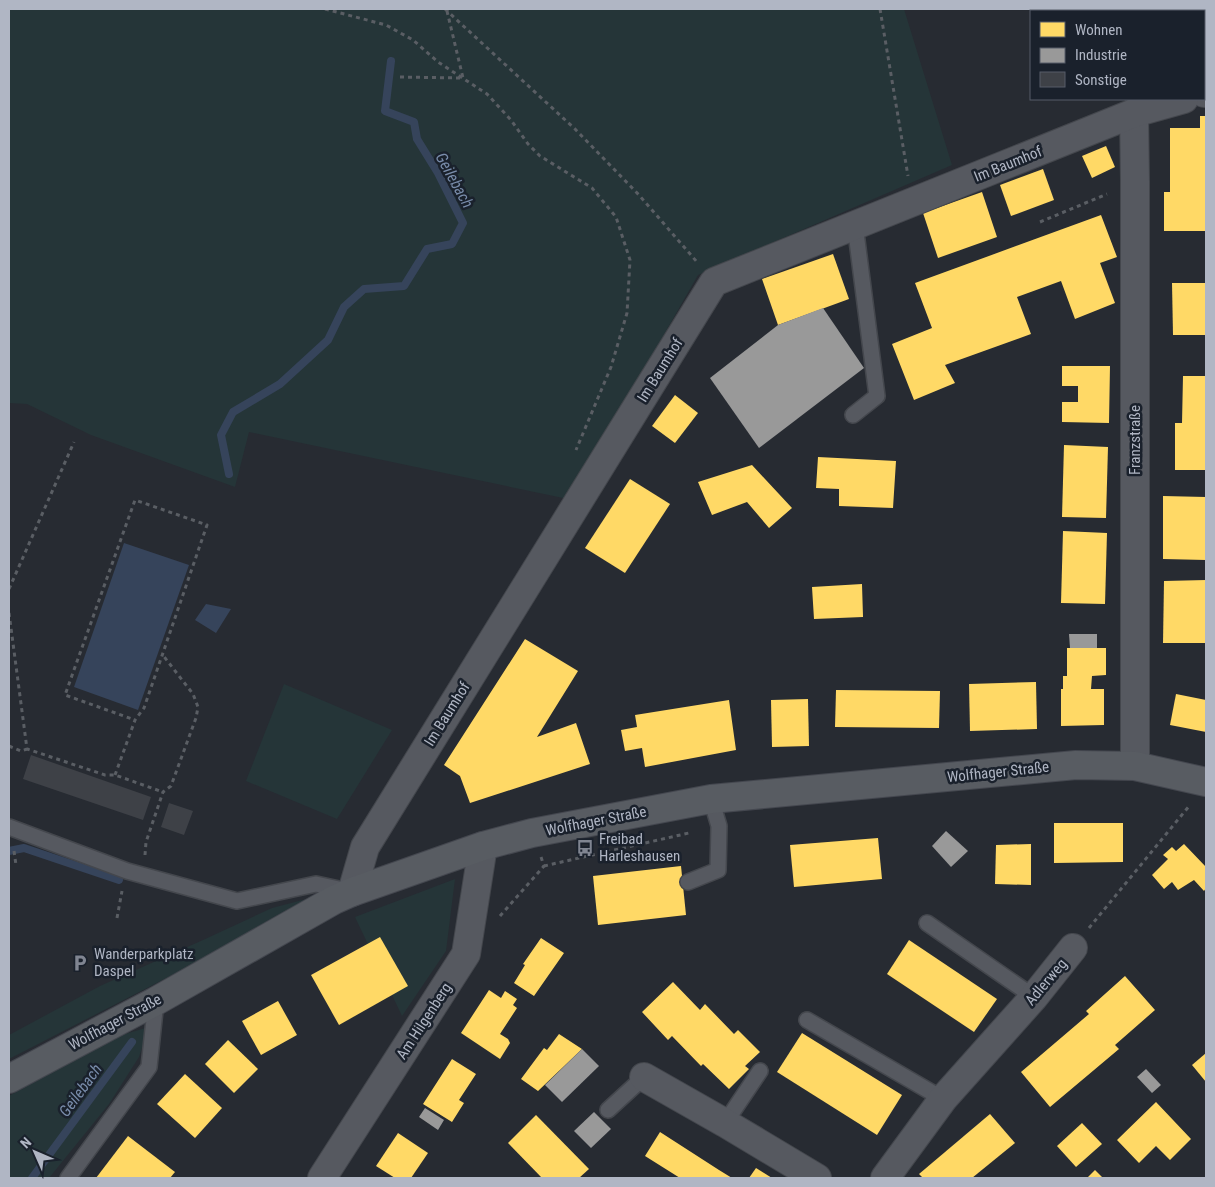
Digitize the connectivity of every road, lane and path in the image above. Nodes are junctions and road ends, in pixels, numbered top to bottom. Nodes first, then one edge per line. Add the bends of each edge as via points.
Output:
1 (324, 9) edge
2 (880, 9) edge
3 (446, 10) edge
4 (400, 77) dead end
5 (463, 78) junction
6 (1180, 100) edge
7 (1134, 113) junction
8 (1136, 182) junction
9 (912, 202) junction
10 (1040, 222) dead end
11 (855, 225) junction
12 (714, 282) junction
13 (853, 415) dead end
14 (74, 442) dead end
15 (575, 452) dead end
16 (9, 586) edge
17 (9, 613) edge
18 (162, 653) junction
19 (135, 720) junction
20 (9, 746) edge
21 (27, 748) junction
22 (1135, 766) junction
23 (115, 775) junction
24 (1200, 791) edge
25 (163, 792) junction
26 (711, 799) junction
27 (9, 827) edge
28 (532, 833) junction
29 (483, 846) junction
30 (145, 857) dead end
31 (126, 871) junction
32 (688, 882) dead end
33 (352, 892) junction
34 (117, 918) dead end
35 (498, 918) dead end
36 (927, 923) dead end
37 (1073, 948) joint
38 (1034, 997) junction
39 (156, 1001) junction
40 (807, 1020) dead end
41 (760, 1071) dead end
42 (644, 1077) joint
43 (9, 1079) edge
44 (943, 1099) junction
45 (608, 1110) dead end
46 (725, 1123) junction
47 (68, 1178) edge
48 (322, 1178) edge
49 (816, 1178) edge
50 (885, 1178) edge

1 - 5 path via 386,25 413,40
2 - 9 path
3 - 5 path
3 - 12 path via 607,162
4 - 5 path
5 - 15 path via 487,94 540,156 592,188 616,217 630,260 627,313 611,367
6 - 7 street, Im Baumhof
7 - 8 street, Franzstraße
7 - 9 street, Im Baumhof
8 - 10 path
8 - 22 street, Franzstraße
9 - 11 street, Im Baumhof
11 - 12 street, Im Baumhof
11 - 13 lane via 878,396
12 - 33 street, Im Baumhof via 365,847
14 - 16 path
17 - 21 path
18 - 19 path via 144,708
18 - 19 path via 207,524 135,500 65,696
18 - 25 path via 193,694 198,707 171,786
19 - 23 path
20 - 21 path via 21,751
21 - 23 path via 105,775
22 - 24 main road, Wolfhager Straße
22 - 26 main road, Wolfhager Straße via 1076,765
23 - 25 path
24 - 37 path, Adlerweg
25 - 30 path via 146,842
26 - 28 main road, Wolfhager Straße
26 - 32 lane via 719,826 718,870
27 - 31 lane
28 - 29 main road, Wolfhager Straße
28 - 35 path via 544,866
29 - 33 main road, Wolfhager Straße
29 - 48 street, Am Hilgenberg via 466,954
31 - 33 lane via 237,901 316,884
31 - 34 path
33 - 39 main road, Wolfhager Straße
36 - 38 lane
37 - 38 street, Adlerweg
38 - 44 street, Adlerweg
39 - 43 main road, Wolfhager Straße
39 - 47 lane via 149,1067
40 - 44 lane
41 - 46 lane
42 - 45 lane
42 - 46 street
44 - 50 street, Adlerweg
46 - 49 street

